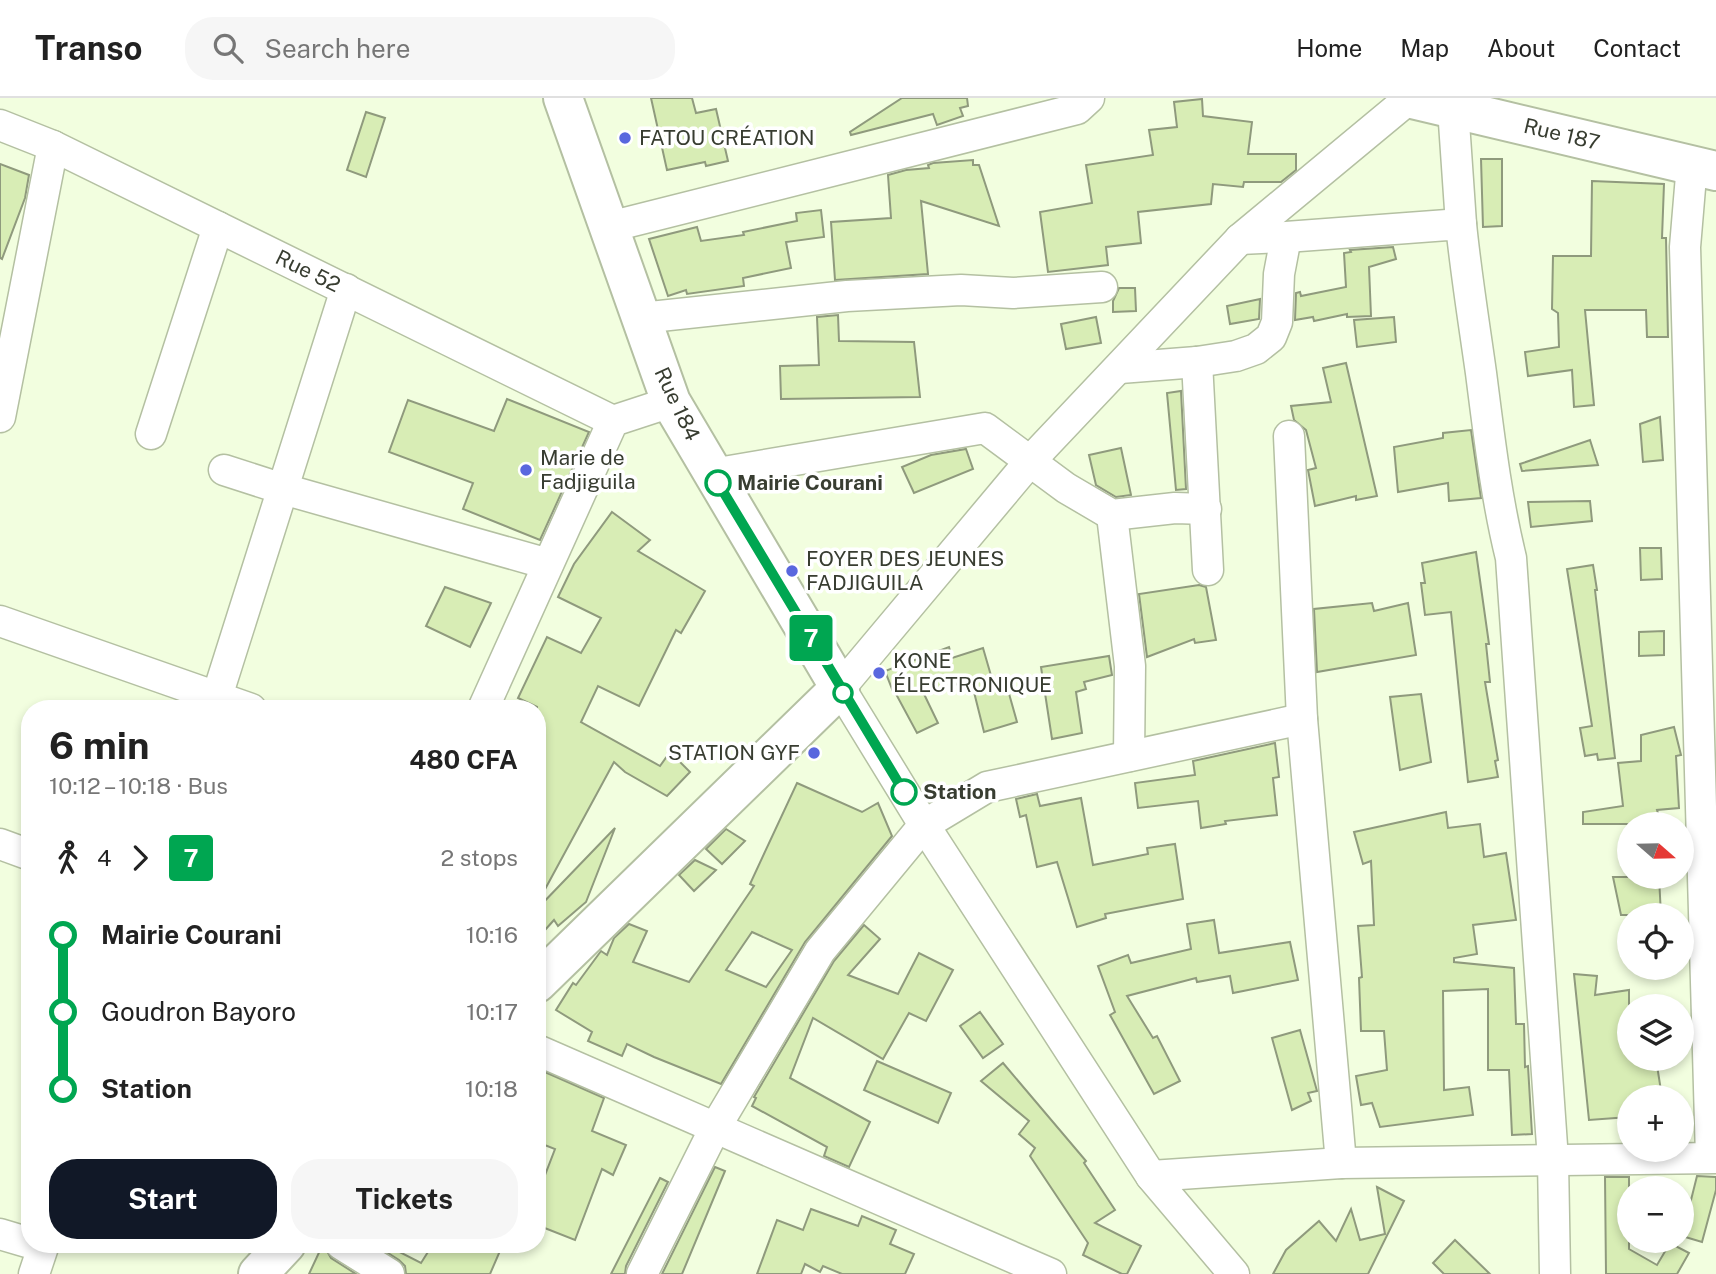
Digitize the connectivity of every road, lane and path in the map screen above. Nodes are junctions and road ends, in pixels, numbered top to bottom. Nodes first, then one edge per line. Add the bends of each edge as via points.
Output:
1 (563, 98) edge
2 (1089, 98) edge
3 (1409, 98) edge
4 (1453, 108) junction
5 (0, 125) edge
6 (53, 146) junction
7 (1704, 167) edge
8 (1461, 224) junction
9 (218, 227) junction
10 (609, 228) junction
11 (1286, 237) junction
12 (1240, 239) junction
13 (1102, 286) dead end
14 (346, 289) junction
15 (641, 318) junction
16 (1197, 362) junction
17 (1120, 368) junction
18 (671, 402) junction
19 (0, 417) edge
20 (613, 421) junction
21 (150, 434) dead end
22 (1289, 436) dead end
23 (1031, 460) junction
24 (224, 470) dead end
25 (712, 474) junction
26 (283, 489) junction
27 (1206, 509) junction
28 (1112, 515) junction
29 (548, 564) junction
30 (1208, 570) dead end
31 (0, 621) edge
32 (840, 688) junction
33 (207, 700) edge
34 (216, 700) edge
35 (487, 700) edge
36 (1302, 719) junction
37 (1708, 755) edge
38 (1129, 756) junction
39 (924, 825) junction
40 (0, 844) edge
41 (21, 852) edge
42 (546, 975) edge
43 (546, 1054) edge
44 (715, 1128) junction
45 (1713, 1157) edge
46 (1553, 1160) junction
47 (1341, 1163) junction
48 (1151, 1176) junction
49 (0, 1234) edge
50 (21, 1244) edge
51 (278, 1253) edge
52 (355, 1253) edge
53 (258, 1274) edge
54 (389, 1274) edge
55 (642, 1274) edge
56 (1051, 1274) edge
57 (1234, 1274) edge
58 (1555, 1274) edge

1 - 10 street, Rue 184
2 - 10 street via 1077,109
3 - 4 street, Rue 187
3 - 12 street
4 - 7 street, Rue 187
4 - 8 street
5 - 6 street, Rue 52
6 - 9 street, Rue 52
6 - 19 street
7 - 37 street via 1685,247
8 - 11 street
8 - 46 street via 1500,511 1511,558
9 - 14 street, Rue 52
9 - 21 street
10 - 15 street, Rue 184
11 - 12 street
11 - 16 street via 1277,322 1271,337 1236,356
12 - 17 street
13 - 15 street via 847,296
14 - 20 street, Rue 52
14 - 26 street
15 - 18 street, Rue 184
16 - 17 street
16 - 27 street
17 - 23 street
18 - 20 street
18 - 25 street, Rue 184
20 - 29 street
22 - 36 street
23 - 25 street via 985,428
23 - 28 street via 1066,488
23 - 32 street
24 - 26 street
25 - 32 street, Rue 184
26 - 29 street
26 - 34 street
27 - 28 street
27 - 30 street
28 - 38 street via 1130,667
29 - 35 street
31 - 33 street
32 - 39 street
32 - 42 street
36 - 38 street
36 - 47 street
37 - 45 street
38 - 39 street via 987,787
39 - 44 street via 820,951
39 - 48 street
40 - 41 street
43 - 44 street
44 - 55 street
44 - 56 street
45 - 46 street
46 - 47 street
46 - 58 street
47 - 48 street
48 - 57 street
49 - 50 street
51 - 53 street
52 - 54 street

